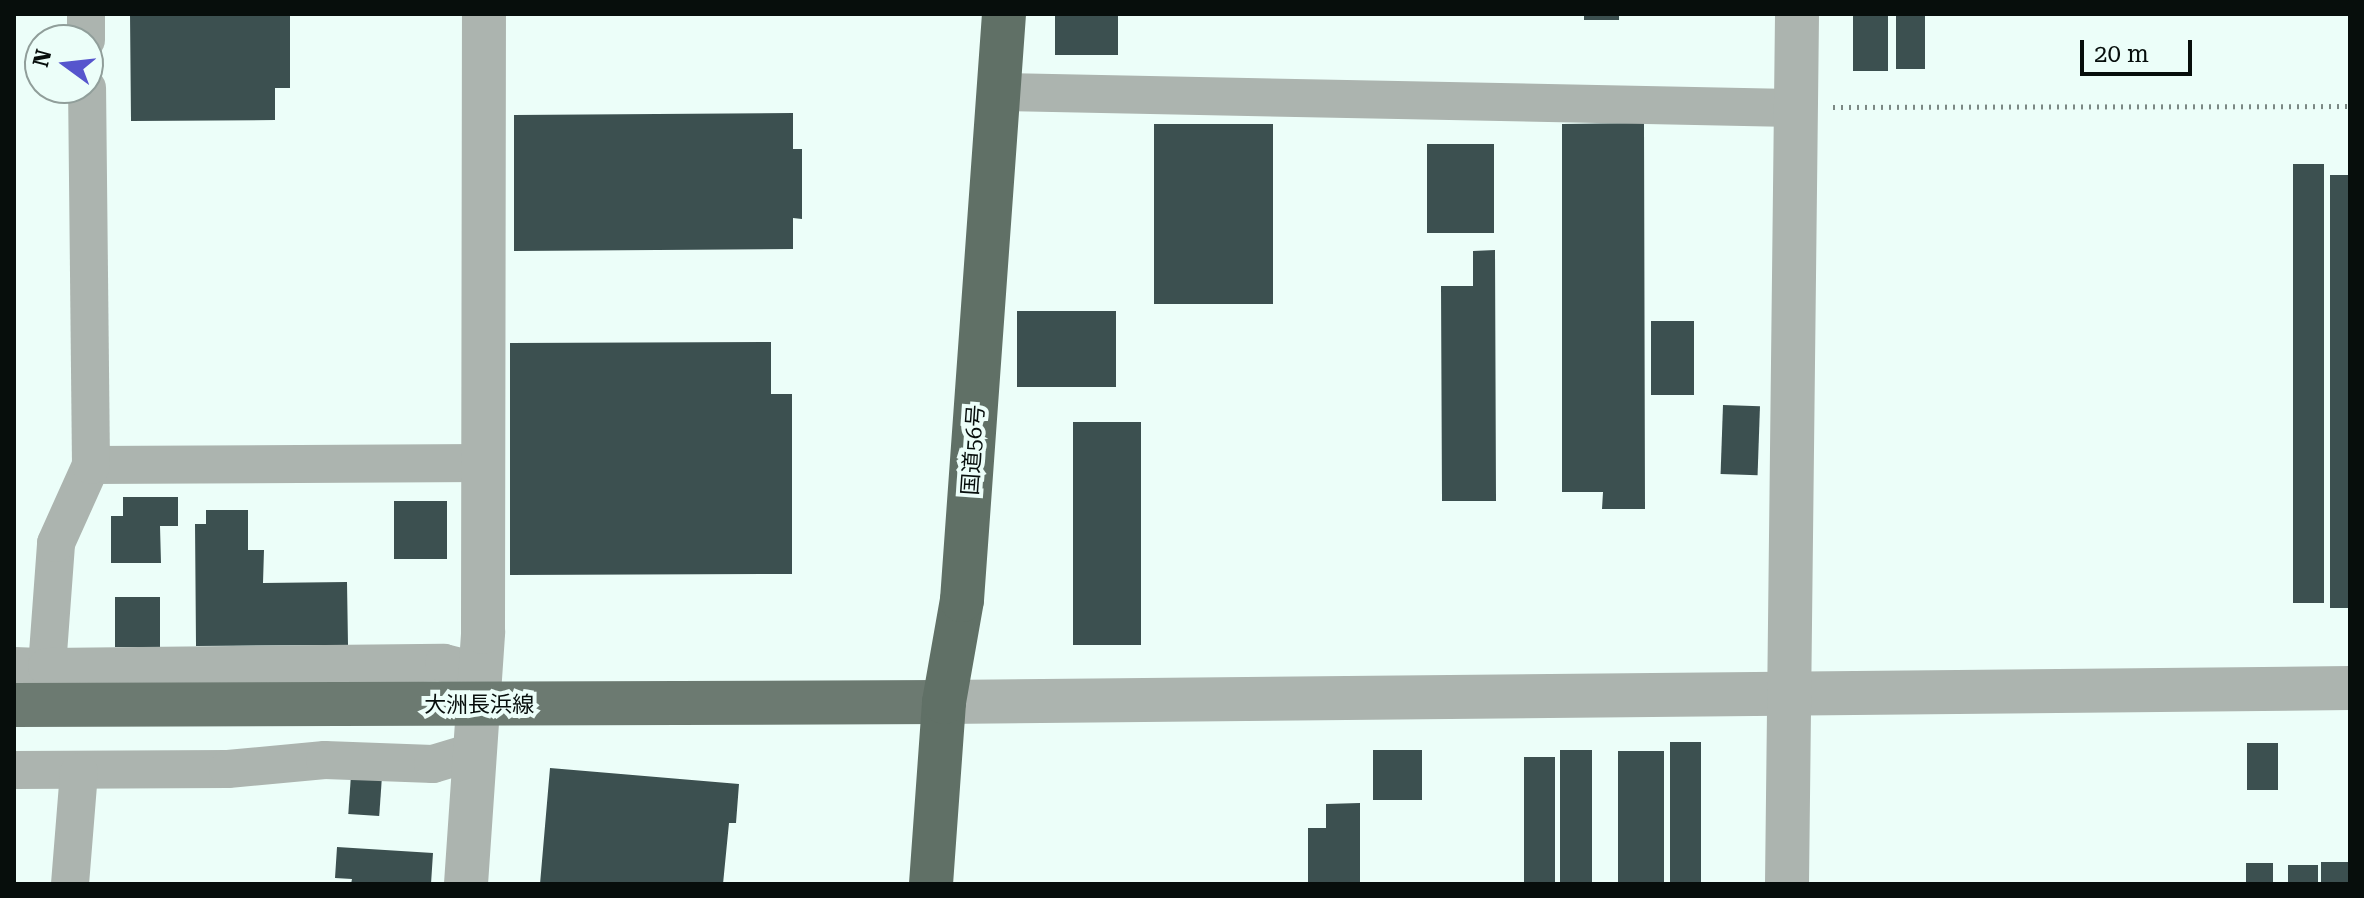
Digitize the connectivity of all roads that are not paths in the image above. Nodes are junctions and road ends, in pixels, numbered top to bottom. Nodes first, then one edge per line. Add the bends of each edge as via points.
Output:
1 (484, 14) edge
2 (1004, 14) edge
3 (1797, 14) edge
4 (1001, 92) junction
5 (87, 104) edge
6 (1796, 108) junction
7 (482, 463) junction
8 (91, 465) junction
9 (30, 667) edge
10 (2350, 688) edge
11 (479, 689) junction
12 (1786, 696) junction
13 (944, 702) junction
14 (14, 705) edge
15 (476, 751) junction
16 (14, 770) edge
17 (79, 772) junction
18 (70, 884) edge
19 (466, 884) edge
20 (931, 884) edge
21 (1787, 884) edge

1 - 7 street
2 - 4 highway, 国道56号
3 - 6 street
4 - 6 street
4 - 13 highway, 国道56号 via 962,600
5 - 8 street
6 - 12 street
7 - 8 street
7 - 11 street
8 - 9 street via 56,543
9 - 11 street via 444,663
10 - 12 street
11 - 13 main road, 大洲長浜線
11 - 14 main road, 大洲長浜線
11 - 15 street
12 - 13 street
12 - 21 street
13 - 20 highway, 国道56号
15 - 17 street via 433,764 325,760 228,769
15 - 19 street
16 - 17 street
17 - 18 street

